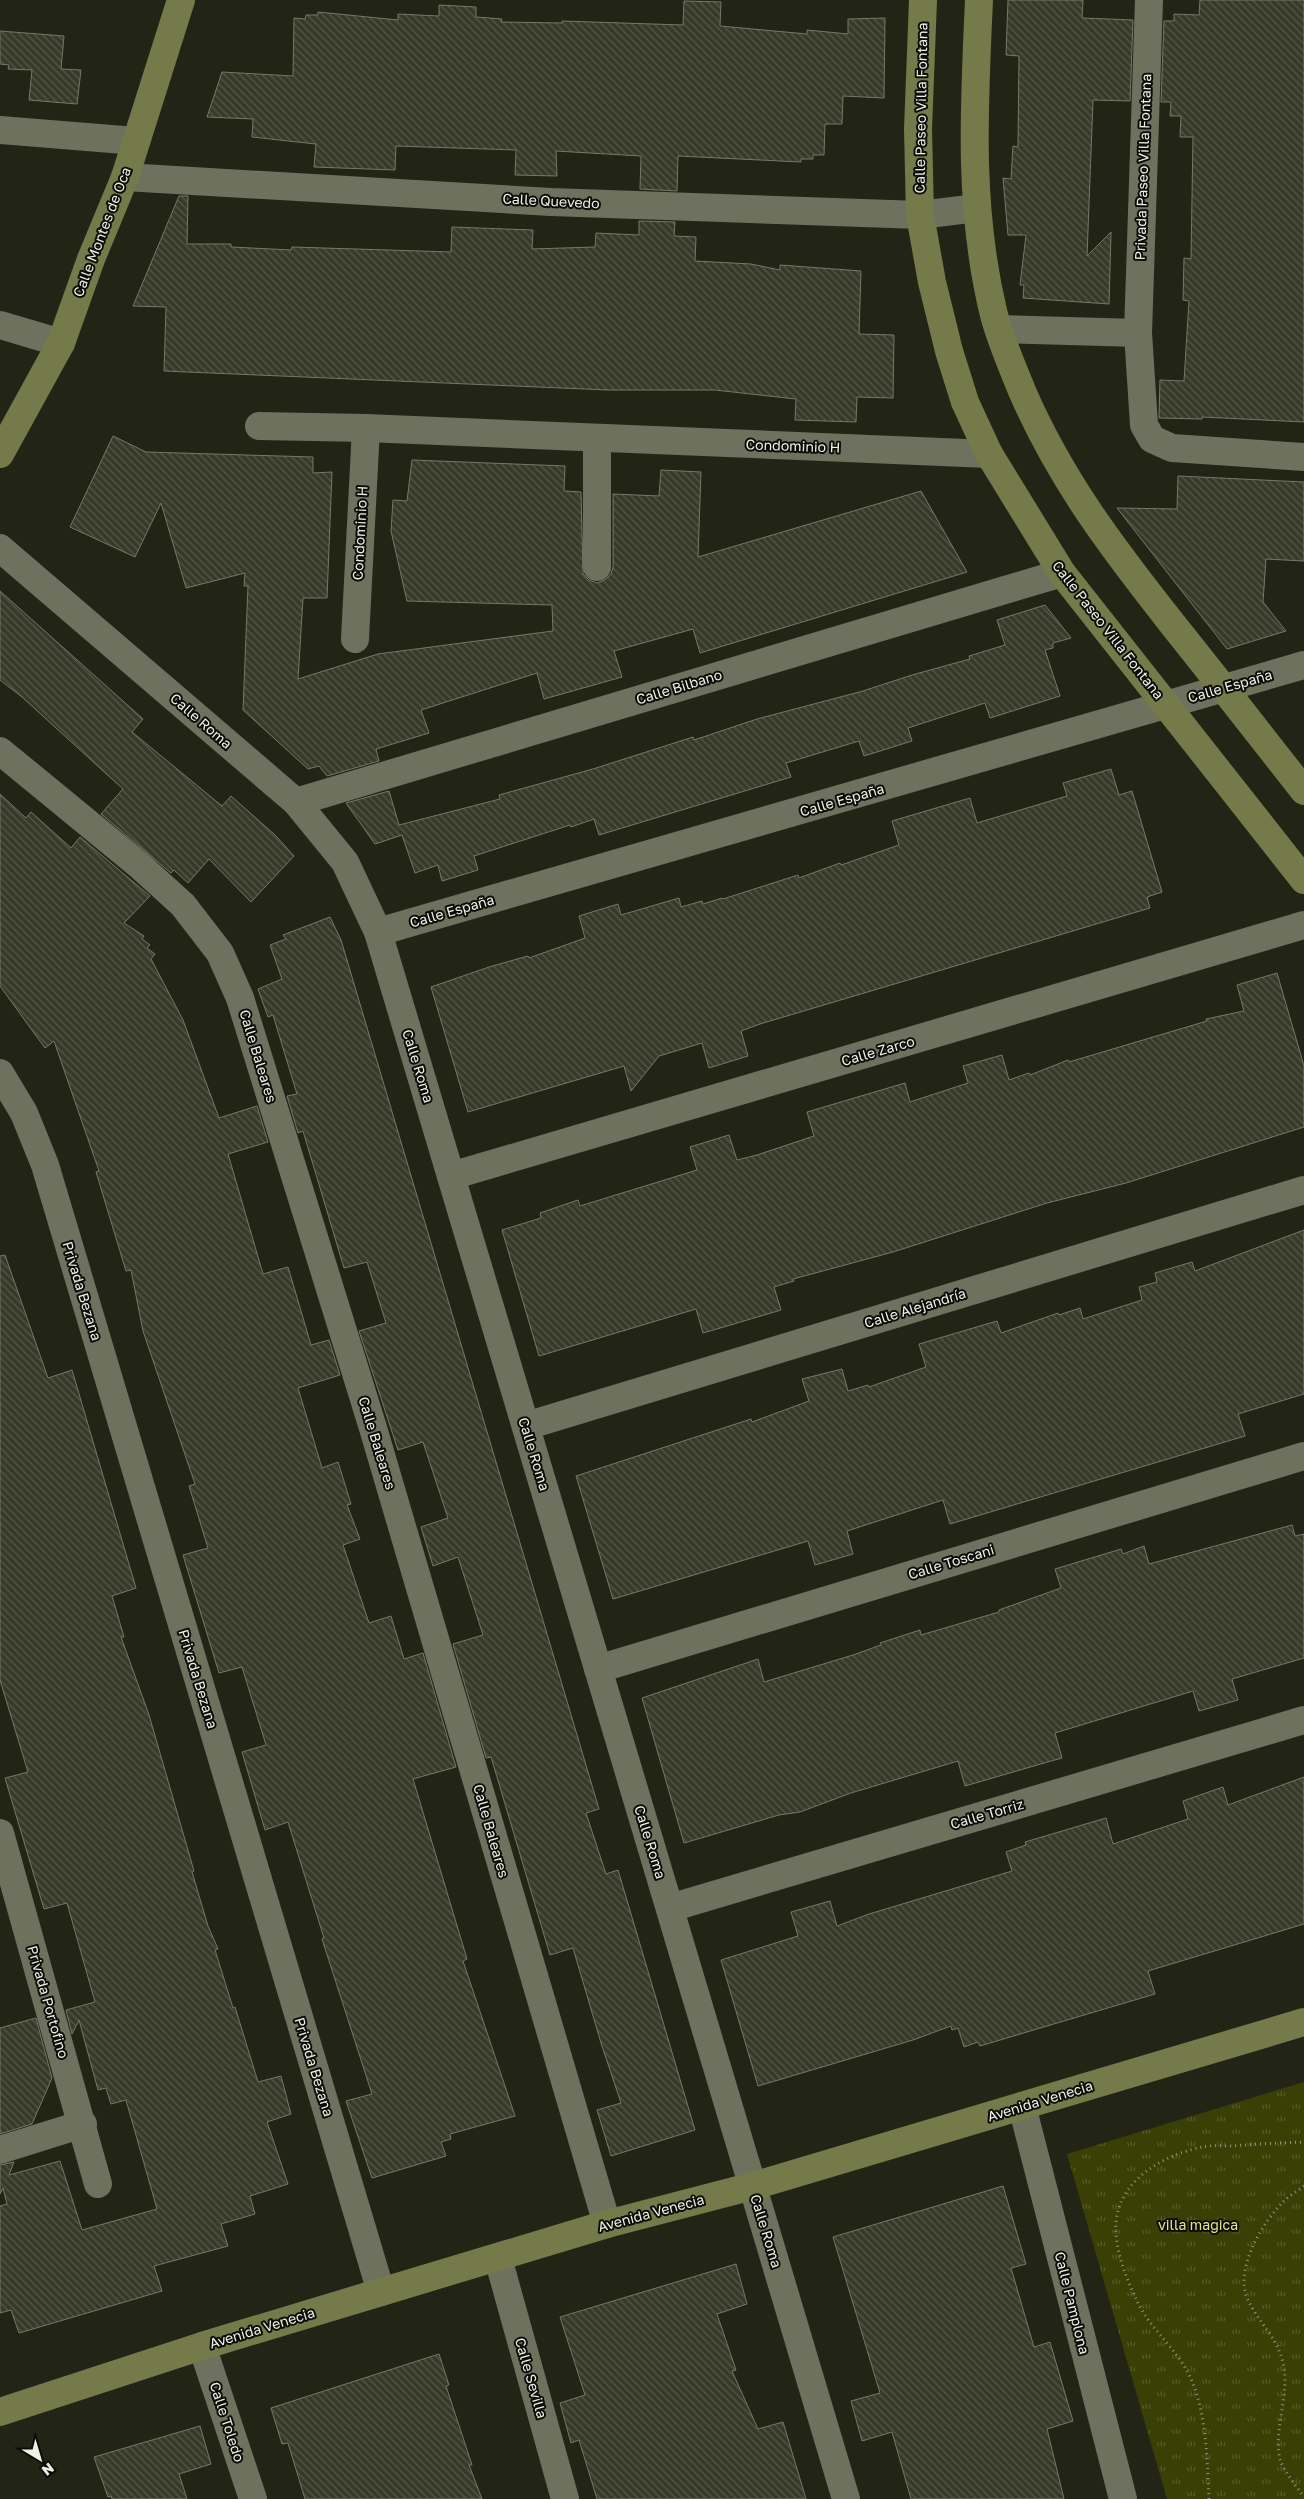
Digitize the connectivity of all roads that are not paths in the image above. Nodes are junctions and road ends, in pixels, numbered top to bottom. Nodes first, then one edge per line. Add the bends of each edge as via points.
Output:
1 (181, 0) edge
2 (923, 0) edge
3 (979, 0) edge
4 (1149, 0) edge
5 (0, 130) edge
6 (136, 140) junction
7 (125, 176) junction
8 (977, 208) junction
9 (920, 215) junction
10 (0, 325) edge
11 (999, 329) junction
12 (1138, 333) junction
13 (61, 343) junction
14 (259, 426) dead end
15 (366, 428) junction
16 (597, 438) junction
17 (0, 454) edge
18 (988, 454) junction
19 (1304, 458) edge
20 (0, 548) edge
21 (597, 567) dead end
22 (1062, 573) junction
23 (355, 639) dead end
24 (1304, 664) edge
25 (1223, 688) junction
26 (1167, 705) junction
27 (0, 751) edge
28 (1304, 791) edge
29 (296, 802) junction
30 (1304, 880) edge
31 (1304, 925) edge
32 (378, 932) junction
33 (0, 1073) edge
34 (451, 1176) junction
35 (1304, 1190) edge
36 (526, 1426) junction
37 (1304, 1456) edge
38 (598, 1669) junction
39 (1304, 1720) edge
40 (0, 1833) edge
41 (7, 1887) edge
42 (670, 1908) junction
43 (1304, 2022) edge
44 (1022, 2106) junction
45 (83, 2124) junction
46 (0, 2150) edge
47 (98, 2184) dead end
48 (753, 2186) junction
49 (607, 2224) junction
50 (498, 2258) junction
51 (381, 2292) junction
52 (202, 2346) junction
53 (0, 2412) edge
54 (253, 2499) edge
55 (565, 2499) edge
56 (846, 2499) edge
57 (1123, 2499) edge

1 - 6 street, Calle Montes de Oca
2 - 9 street, Calle Paseo Villa Fontana via 918,129
3 - 8 street via 973,136
4 - 12 street, Privada Paseo Villa Fontana
5 - 6 street
6 - 7 street, Calle Montes de Oca
7 - 9 street, Calle Quevedo via 551,202
7 - 13 street, Calle Montes de Oca
8 - 9 street, Calle Quevedo
8 - 11 street
9 - 18 street, Calle Paseo Villa Fontana via 949,352 965,402
10 - 13 street
11 - 12 street
11 - 25 street via 1010,364 1035,421 1065,476 1098,528
12 - 19 street, Privada Paseo Villa Fontana via 1144,425 1152,439 1172,448
13 - 17 street, Calle Montes de Oca
14 - 15 street, Condominio H
15 - 16 street, Condominio H
15 - 23 street, Condominio H
16 - 18 street, Condominio H
16 - 21 street
18 - 22 street, Calle Paseo Villa Fontana
20 - 29 street, Calle Roma
22 - 26 street, Calle Paseo Villa Fontana
22 - 29 street, Calle Bilbano
24 - 25 street, Calle España
25 - 26 street, Calle España
25 - 28 street
26 - 30 street, Calle Paseo Villa Fontana
26 - 32 street, Calle España
27 - 49 street, Calle Baleares via 183,905 220,953 240,998 376,1437
29 - 32 street, Calle Roma via 345,862
31 - 34 street, Calle Zarco
32 - 34 street, Calle Roma
33 - 51 street, Privada Bezana via 24,1114 45,1165
34 - 36 street, Calle Roma
35 - 36 street, Calle Alejandría
36 - 38 street, Calle Roma
37 - 38 street, Calle Toscani
38 - 42 street, Calle Roma
39 - 42 street, Calle Torriz
40 - 41 street, Privada Portofino
41 - 45 street, Privada Portofino
42 - 48 street, Calle Roma
43 - 44 street, Avenida Venecia
44 - 48 street, Avenida Venecia
44 - 57 street, Calle Pamplona
45 - 46 street
45 - 47 street, Privada Portofino
48 - 49 street, Avenida Venecia
48 - 56 street, Calle Roma
49 - 50 street, Avenida Venecia
50 - 51 street, Avenida Venecia
50 - 55 street, Calle Sevilla
51 - 52 street, Avenida Venecia
52 - 53 street, Avenida Venecia
52 - 54 street, Calle Toledo

